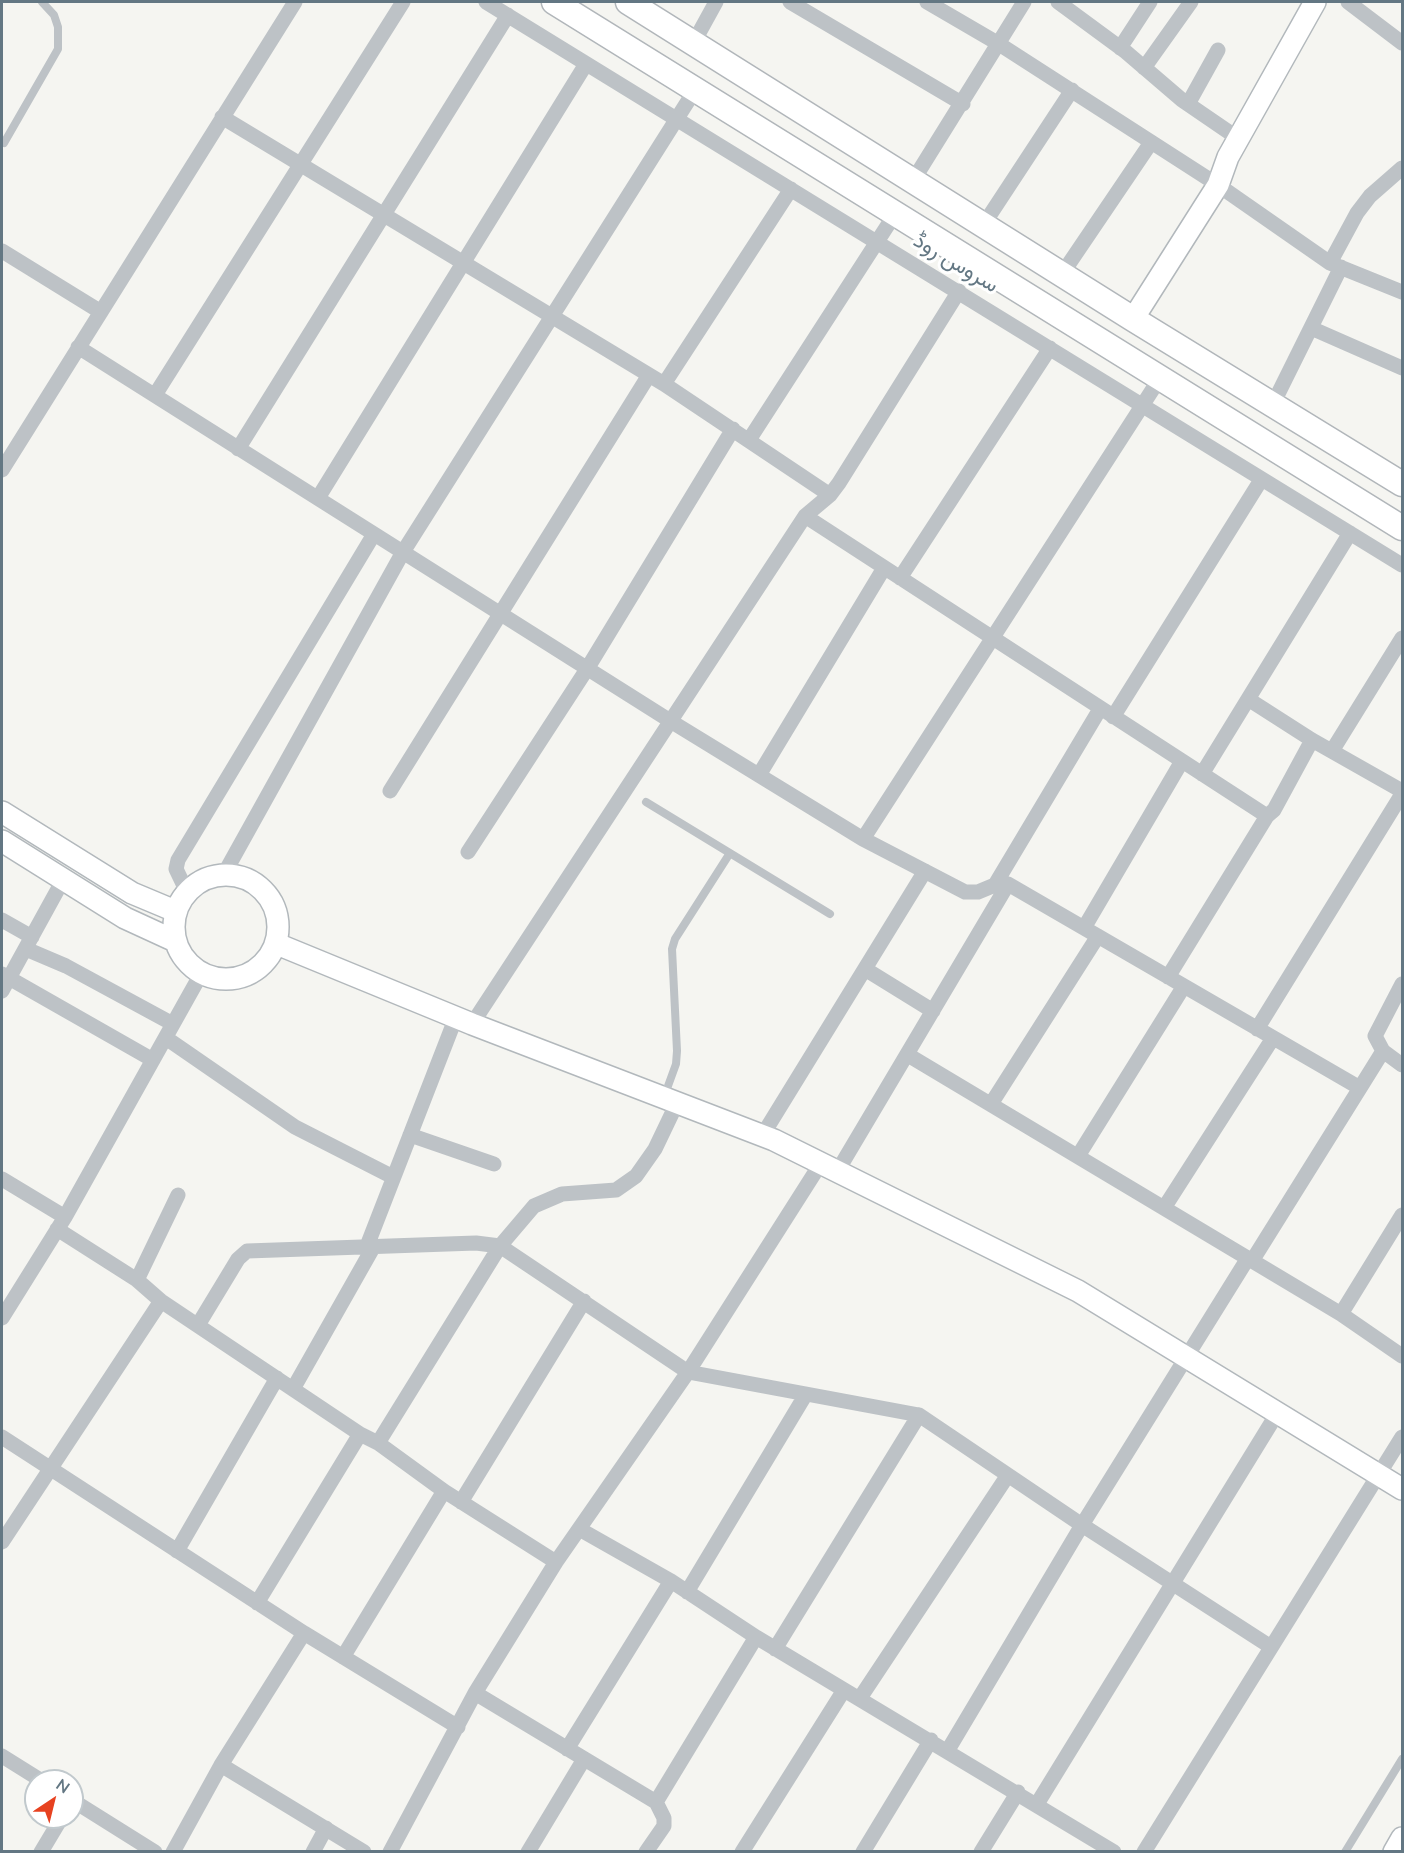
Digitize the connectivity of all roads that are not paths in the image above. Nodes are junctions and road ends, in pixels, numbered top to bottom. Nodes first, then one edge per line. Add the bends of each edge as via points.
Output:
1 (42, 2) edge
2 (295, 2) edge
3 (403, 2) edge
4 (486, 2) edge
5 (555, 2) edge
6 (628, 2) edge
7 (716, 2) edge
8 (790, 2) edge
9 (927, 2) edge
10 (1024, 2) edge
11 (1058, 2) edge
12 (1150, 2) edge
13 (1191, 2) edge
14 (1315, 2) edge
15 (1348, 2) edge
16 (508, 15) junction
17 (694, 42) junction
18 (1402, 43) edge
19 (999, 44) junction
20 (1120, 48) junction
21 (1218, 50) dead end
22 (586, 64) junction
23 (1144, 68) junction
24 (695, 90) junction
25 (1072, 90) junction
26 (963, 104) junction
27 (1188, 104) junction
28 (222, 117) junction
29 (677, 120) junction
30 (1239, 139) junction
31 (4, 143) dead end
32 (1150, 144) junction
33 (302, 166) junction
34 (1402, 168) edge
35 (914, 179) junction
36 (1218, 185) junction
37 (791, 189) junction
38 (895, 214) junction
39 (383, 215) junction
40 (984, 224) junction
41 (877, 242) junction
42 (2, 251) edge
43 (464, 264) junction
44 (1335, 265) junction
45 (1062, 274) junction
46 (959, 291) junction
47 (1402, 291) edge
48 (100, 312) junction
49 (551, 316) junction
50 (1133, 319) junction
51 (1311, 328) junction
52 (78, 347) junction
53 (1050, 348) junction
54 (1402, 368) edge
55 (650, 375) junction
56 (1160, 378) junction
57 (664, 384) junction
58 (155, 395) junction
59 (1273, 405) junction
60 (1142, 406) junction
61 (733, 429) junction
62 (749, 440) junction
63 (238, 448) junction
64 (2, 470) edge
65 (1261, 480) junction
66 (1402, 484) edge
67 (830, 495) junction
68 (318, 498) junction
69 (805, 516) junction
70 (1402, 528) edge
71 (1350, 533) junction
72 (374, 534) junction
73 (403, 552) junction
74 (1402, 565) edge
75 (884, 568) junction
76 (900, 579) junction
77 (500, 613) junction
78 (991, 638) junction
79 (1402, 638) edge
80 (587, 669) junction
81 (1248, 699) junction
82 (1107, 713) junction
83 (672, 722) junction
84 (1312, 740) junction
85 (1332, 751) junction
86 (1182, 761) junction
87 (1202, 774) junction
88 (759, 775) junction
89 (390, 791) dead end
90 (1402, 792) edge
91 (646, 802) dead end
92 (1267, 816) junction
93 (5, 822) edge
94 (863, 838) junction
95 (2, 841) edge
96 (468, 852) dead end
97 (730, 853) junction
98 (925, 871) junction
99 (224, 874) junction
100 (63, 880) junction
101 (1002, 884) junction
102 (187, 892) junction
103 (175, 911) junction
104 (830, 914) dead end
105 (2, 920) edge
106 (1083, 928) junction
107 (1098, 936) junction
108 (175, 941) junction
109 (29, 943) junction
110 (277, 944) junction
111 (865, 969) junction
112 (201, 974) junction
113 (1168, 977) junction
114 (4, 981) edge
115 (1402, 984) edge
116 (1184, 986) junction
117 (933, 1011) junction
118 (464, 1020) junction
119 (173, 1024) junction
120 (1257, 1029) junction
121 (166, 1038) junction
122 (1273, 1038) junction
123 (1383, 1051) junction
124 (908, 1055) junction
125 (153, 1060) junction
126 (1402, 1065) edge
127 (1360, 1088) junction
128 (670, 1100) junction
129 (991, 1104) junction
130 (410, 1135) junction
131 (762, 1136) junction
132 (1078, 1156) junction
133 (494, 1164) dead end
134 (829, 1168) junction
135 (393, 1177) junction
136 (2, 1179) edge
137 (178, 1195) dead end
138 (1164, 1208) junction
139 (1402, 1215) edge
140 (61, 1223) junction
141 (370, 1246) junction
142 (500, 1246) junction
143 (1250, 1260) junction
144 (137, 1280) junction
145 (161, 1301) junction
146 (584, 1301) junction
147 (1341, 1314) junction
148 (2, 1318) edge
149 (198, 1325) junction
150 (1402, 1356) edge
151 (1186, 1357) junction
152 (688, 1372) junction
153 (277, 1378) junction
154 (293, 1389) junction
155 (806, 1394) junction
156 (1278, 1412) junction
157 (919, 1415) junction
158 (360, 1434) junction
159 (2, 1437) edge
160 (1402, 1437) edge
161 (378, 1443) junction
162 (50, 1468) junction
163 (1379, 1474) junction
164 (1008, 1475) junction
165 (1402, 1489) edge
166 (444, 1491) junction
167 (461, 1502) junction
168 (1082, 1525) junction
169 (580, 1530) junction
170 (2, 1542) edge
171 (177, 1551) junction
172 (556, 1562) junction
173 (671, 1581) junction
174 (1174, 1584) junction
175 (687, 1592) junction
176 (257, 1603) junction
177 (304, 1634) junction
178 (756, 1637) junction
179 (1271, 1647) junction
180 (775, 1649) junction
181 (343, 1657) junction
182 (844, 1690) junction
183 (475, 1693) junction
184 (860, 1698) junction
185 (458, 1727) junction
186 (931, 1740) junction
187 (567, 1749) junction
188 (948, 1750) junction
189 (2, 1756) edge
190 (584, 1759) junction
191 (1402, 1759) edge
192 (221, 1764) junction
193 (24, 1770) edge
194 (1018, 1792) junction
195 (656, 1802) junction
196 (1037, 1804) junction
197 (84, 1808) edge
198 (326, 1828) junction
199 (55, 1829) edge
200 (1402, 1838) edge
201 (649, 1847) edge
202 (41, 1851) edge
203 (155, 1851) edge
204 (173, 1851) edge
205 (312, 1851) edge
206 (364, 1851) edge
207 (390, 1851) edge
208 (528, 1851) edge
209 (665, 1851) edge
210 (741, 1851) edge
211 (863, 1851) edge
212 (981, 1851) edge
213 (1114, 1851) edge
214 (1144, 1851) edge
215 (1345, 1851) edge
216 (1394, 1851) edge

1 - 31 lane via 54,15 58,49
2 - 28 street
3 - 33 street
4 - 16 street, سروس روڈ
5 - 24 main road
6 - 17 main road
7 - 17 street
8 - 26 street
9 - 19 street
10 - 19 street
11 - 20 street
12 - 20 street
13 - 23 street
14 - 30 street
15 - 18 street
16 - 22 street, سروس روڈ
16 - 39 street
17 - 35 main road
19 - 25 street
19 - 26 street
20 - 23 street
21 - 27 street
22 - 29 street, سروس روڈ
22 - 43 street
23 - 27 street
24 - 29 street
24 - 38 main road
25 - 32 street
25 - 40 street
26 - 35 street
27 - 30 street
28 - 33 street
28 - 48 street
29 - 37 street, سروس روڈ
29 - 49 street
30 - 36 street
32 - 36 street
32 - 45 street
33 - 39 street
33 - 58 street
34 - 44 street via 1370,196
35 - 40 main road
36 - 44 street
36 - 50 street
37 - 41 street, سروس روڈ
37 - 57 street
38 - 41 street
38 - 56 main road
39 - 43 street
39 - 63 street
40 - 45 main road
41 - 46 street, سروس روڈ
41 - 62 street
42 - 48 street
43 - 49 street
43 - 68 street
44 - 47 street
44 - 51 street
45 - 50 main road
46 - 53 street, سروس روڈ
46 - 67 street
48 - 52 street
49 - 55 street
49 - 73 street
50 - 59 main road
51 - 54 street
51 - 59 street
52 - 58 street
52 - 64 street
53 - 60 street, سروس روڈ
53 - 76 street
55 - 57 street
55 - 77 street
56 - 60 street
56 - 70 main road
57 - 61 street
58 - 63 street
59 - 66 main road
60 - 65 street, سروس روڈ
60 - 78 street
61 - 62 street
61 - 80 street
62 - 67 street
63 - 68 street
65 - 71 street, سروس روڈ
65 - 82 street
67 - 69 street
68 - 72 street
69 - 75 street
69 - 83 street
71 - 74 street, سروس روڈ
71 - 81 street
72 - 73 street
72 - 102 street via 178,860 176,869
73 - 77 street
73 - 99 street
75 - 76 street
75 - 88 street
76 - 78 street
77 - 80 street
77 - 89 street
78 - 82 street
78 - 94 street
79 - 85 street
80 - 83 street
80 - 96 street
81 - 84 street
81 - 87 street
82 - 86 street
82 - 101 street
83 - 88 street
83 - 118 street
84 - 85 street
84 - 92 street
85 - 90 street
86 - 87 street
86 - 106 street
87 - 92 street
88 - 94 street
90 - 120 street
91 - 97 lane
92 - 113 street
93 - 103 street via 132,893
94 - 98 street
95 - 100 street
97 - 104 lane
97 - 128 lane via 672,949 677,1051
98 - 101 street via 965,892
98 - 111 street
99 - 102 street via 204,879
99 - 110 street via 249,879 269,895 279,919
100 - 108 street via 124,918
100 - 109 street
101 - 106 street
101 - 117 street
102 - 103 street
103 - 108 street
105 - 109 street
106 - 107 street
107 - 113 street
107 - 129 street
108 - 112 street via 185,960
109 - 114 street
109 - 119 street
110 - 112 street via 259,969 231,980
110 - 118 street
111 - 117 street
111 - 131 street
112 - 119 street
113 - 116 street
114 - 125 street
115 - 123 street via 1376,1035
116 - 120 street
116 - 132 street
117 - 124 street
118 - 128 street
118 - 130 street
119 - 121 street
120 - 122 street
121 - 125 street
121 - 135 street via 296,1127
122 - 127 street
122 - 138 street
123 - 126 street
123 - 127 street
124 - 129 street
124 - 134 street
125 - 140 street
127 - 143 street
128 - 131 street
128 - 142 street via 655,1149 636,1176 616,1190 562,1194 534,1206
129 - 132 street
130 - 133 street
130 - 135 street
131 - 134 street
132 - 138 street
134 - 151 street via 1078,1291
134 - 152 street
135 - 141 street
136 - 140 street
137 - 144 street
138 - 143 street
139 - 147 street
140 - 144 street
140 - 148 street
141 - 142 street
141 - 149 street via 247,1251 238,1259
141 - 154 street
142 - 146 street
142 - 161 street
143 - 147 street
143 - 151 street
144 - 145 street
145 - 149 street
145 - 162 street
146 - 152 street
146 - 167 street
147 - 150 street
149 - 153 street
151 - 156 street
151 - 168 street
152 - 155 street
152 - 169 street
153 - 154 street
153 - 171 street
154 - 158 street
155 - 157 street
155 - 175 street
156 - 163 street
156 - 174 street
157 - 164 street
157 - 180 street
158 - 161 street
158 - 176 street
159 - 162 street
160 - 163 street
161 - 166 street
162 - 170 street
162 - 171 street
163 - 165 street
163 - 179 street
164 - 168 street
164 - 184 street
166 - 167 street
166 - 181 street
167 - 172 street
168 - 174 street
168 - 188 street
169 - 172 street
169 - 173 street
171 - 176 street
172 - 183 street
173 - 175 street
173 - 187 street
174 - 179 street
174 - 196 street
175 - 178 street
176 - 177 street
177 - 181 street
177 - 192 street
178 - 180 street
178 - 195 street
179 - 214 street
180 - 182 street
181 - 185 street
182 - 184 street
182 - 210 street
183 - 185 street
183 - 187 street
184 - 186 street
185 - 207 street
186 - 188 street
186 - 211 street
187 - 190 street
188 - 194 street
189 - 193 street
190 - 195 street
190 - 208 street
191 - 215 lane
192 - 198 street
192 - 204 street
194 - 196 street
194 - 212 street
195 - 201 street via 664,1826
196 - 213 street
197 - 203 street
198 - 205 street
198 - 206 street
199 - 202 street
200 - 216 street
201 - 209 street

